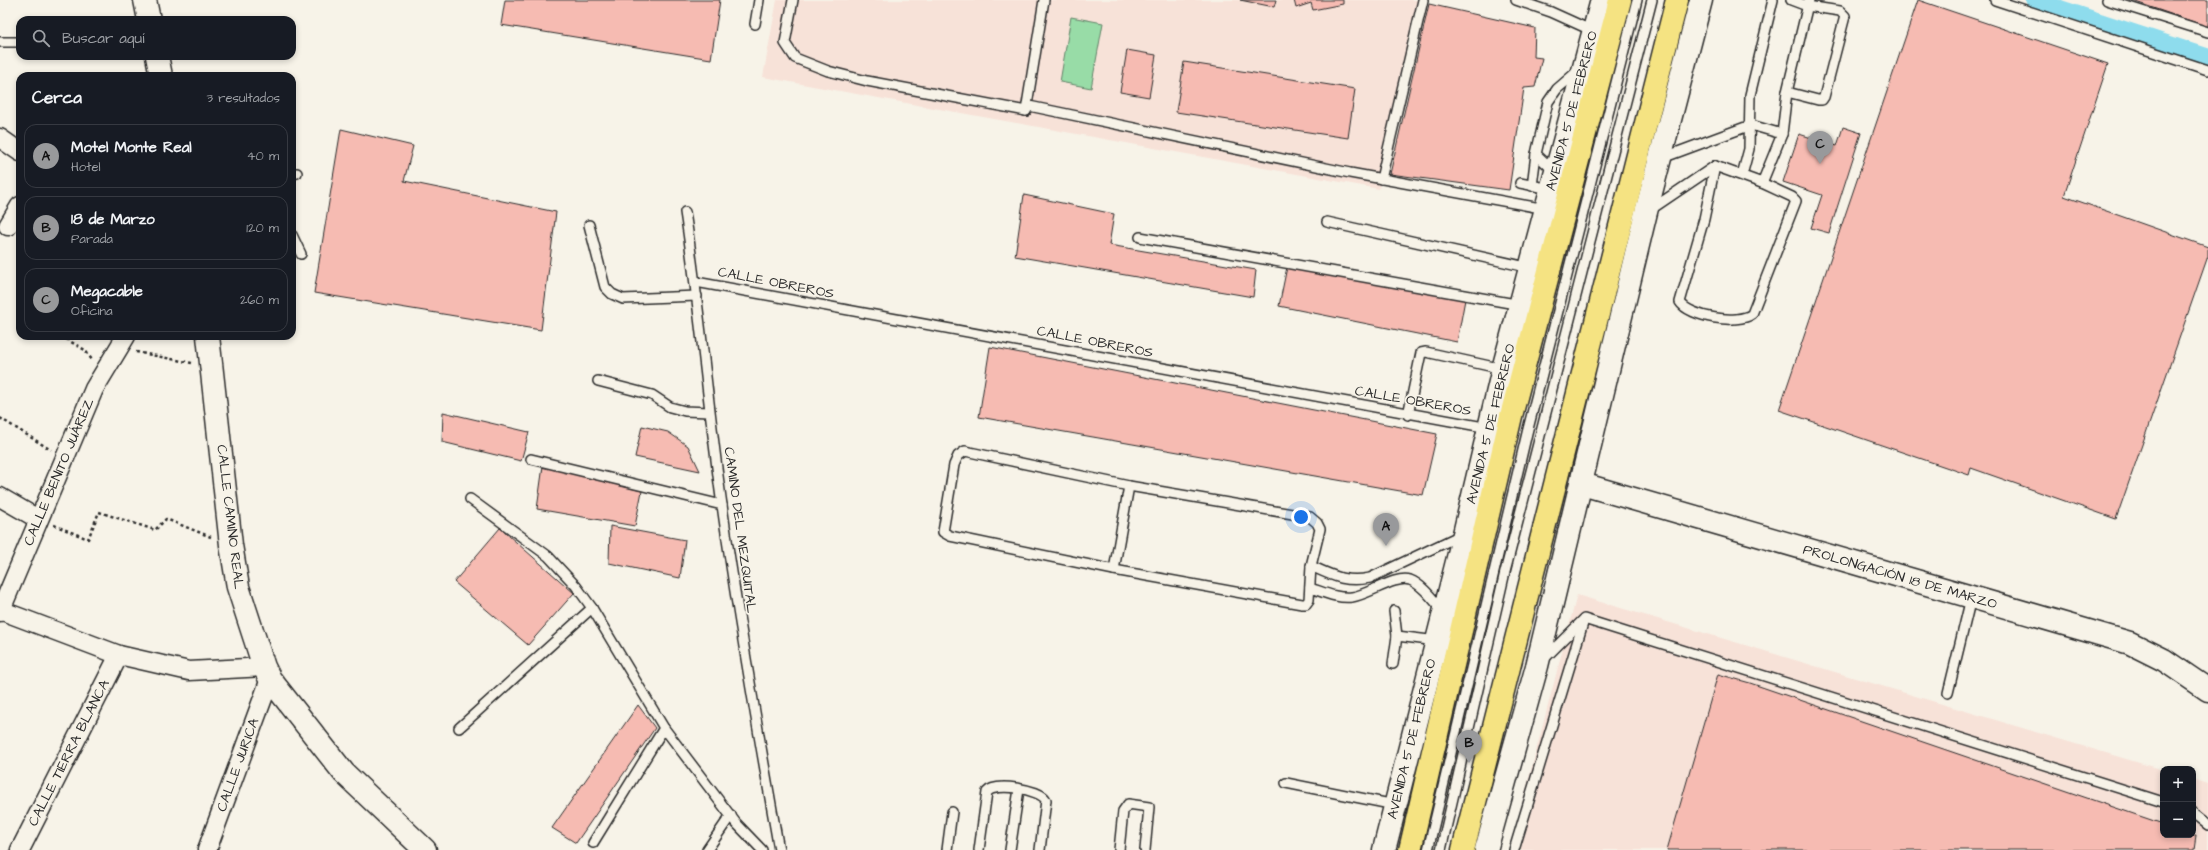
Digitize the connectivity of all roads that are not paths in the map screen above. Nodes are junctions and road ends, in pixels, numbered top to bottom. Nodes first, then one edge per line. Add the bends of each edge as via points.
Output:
1 (146, 0) edge
2 (759, 0) edge
3 (793, 0) edge
4 (1044, 0) edge
5 (1423, 0) edge
6 (1516, 0) edge
7 (1602, 0) edge
8 (1620, 0) edge
9 (1637, 0) edge
10 (1652, 0) edge
11 (1677, 0) edge
12 (1701, 0) edge
13 (1773, 0) edge
14 (1791, 0) edge
15 (1995, 0) edge
16 (2107, 0) edge
17 (1808, 3) edge
18 (149, 16) edge
19 (755, 24) dead end
20 (1593, 31) junction
21 (2208, 32) edge
22 (0, 42) edge
23 (16, 42) edge
24 (158, 60) edge
25 (1584, 65) junction
26 (2208, 70) edge
27 (160, 72) edge
28 (1787, 92) junction
29 (1026, 111) junction
30 (1750, 125) junction
31 (1782, 134) junction
32 (0, 138) edge
33 (16, 149) edge
34 (1536, 154) junction
35 (1660, 158) junction
36 (1715, 166) junction
37 (1742, 175) junction
38 (1381, 179) junction
39 (1520, 183) dead end
40 (1762, 183) junction
41 (1546, 189) junction
42 (685, 212) dead end
43 (1646, 212) junction
44 (16, 213) edge
45 (1327, 222) dead end
46 (589, 225) dead end
47 (8, 226) dead end
48 (1140, 237) dead end
49 (296, 243) edge
50 (301, 254) dead end
51 (1531, 268) junction
52 (696, 282) junction
53 (697, 296) junction
54 (1521, 305) junction
55 (209, 340) edge
56 (122, 343) edge
57 (1503, 369) junction
58 (598, 381) dead end
59 (709, 412) junction
60 (1408, 415) junction
61 (1489, 428) junction
62 (531, 459) dead end
63 (1582, 484) junction
64 (1128, 486) junction
65 (0, 498) edge
66 (470, 499) dead end
67 (722, 505) junction
68 (38, 519) junction
69 (1464, 534) junction
70 (1311, 566) junction
71 (1114, 570) junction
72 (1310, 588) junction
73 (1971, 598) junction
74 (592, 608) junction
75 (0, 611) edge
76 (1394, 611) dead end
77 (1445, 612) junction
78 (1584, 619) junction
79 (1397, 636) junction
80 (1438, 641) junction
81 (119, 655) junction
82 (1393, 664) dead end
83 (1537, 666) junction
84 (267, 673) junction
85 (2208, 690) edge
86 (1948, 693) dead end
87 (460, 728) dead end
88 (664, 728) junction
89 (1286, 783) dead end
90 (1019, 789) junction
91 (2160, 801) edge
92 (1396, 805) junction
93 (952, 812) dead end
94 (731, 815) junction
95 (2196, 815) edge
96 (2208, 825) edge
97 (593, 843) dead end
98 (1489, 849) edge
99 (20, 850) edge
100 (207, 850) edge
101 (425, 850) edge
102 (707, 850) edge
103 (762, 850) edge
104 (779, 850) edge
105 (947, 850) edge
106 (979, 850) edge
107 (1010, 850) edge
108 (1040, 850) edge
109 (1119, 850) edge
110 (1145, 850) edge
111 (1384, 850) edge
112 (1410, 850) edge
113 (1428, 850) edge
114 (1441, 850) edge
115 (1463, 850) edge
116 (1514, 850) edge

1 - 18 main road
2 - 19 lane
3 - 29 lane via 785,43 795,58 828,71 867,81
4 - 29 lane
5 - 38 lane
6 - 20 lane
7 - 20 main road, AVENIDA 5 DE FEBRERO
8 - 112 highway, AVENIDA 5 DE FEBRERO via 1511,416
9 - 113 lane via 1529,426
10 - 114 lane via 1505,572
11 - 115 highway
12 - 35 main road
13 - 30 lane via 1750,95
14 - 17 lane
15 - 26 lane
16 - 21 lane
17 - 28 lane
17 - 28 lane via 1840,12 1845,16 1843,26 1824,98 1818,100
20 - 25 main road, AVENIDA 5 DE FEBRERO
22 - 23 lane
24 - 27 main road
25 - 34 lane via 1557,88 1548,102
25 - 41 main road, AVENIDA 5 DE FEBRERO
28 - 31 lane
29 - 38 lane via 1029,106
30 - 31 lane
30 - 35 lane
30 - 37 lane via 1749,149
31 - 40 lane
32 - 33 street
34 - 41 lane
34 - 41 lane
35 - 43 main road
36 - 37 lane
36 - 40 lane via 1704,219 1680,302 1687,310 1713,318 1743,319 1752,314 1796,201
36 - 43 lane
37 - 40 lane
38 - 41 lane
39 - 41 lane
41 - 51 main road, AVENIDA 5 DE FEBRERO
42 - 52 lane, CAMINO DEL MEZQUITAL
43 - 63 main road
44 - 47 street
45 - 51 lane
46 - 53 lane via 605,286 612,294 622,299
48 - 54 lane
49 - 50 lane
51 - 54 main road, AVENIDA 5 DE FEBRERO
52 - 53 lane, CAMINO DEL MEZQUITAL
52 - 60 lane, CALLE OBREROS
53 - 59 lane, CAMINO DEL MEZQUITAL
54 - 57 main road, AVENIDA 5 DE FEBRERO
55 - 84 main road, CALLE CAMINO REAL via 238,587
56 - 68 street, CALLE BENITO JUÁREZ via 94,389
57 - 60 lane via 1421,353
57 - 61 main road, AVENIDA 5 DE FEBRERO
58 - 59 lane via 652,395 670,407 685,411
59 - 67 lane, CAMINO DEL MEZQUITAL
60 - 61 lane, CALLE OBREROS
61 - 69 main road, AVENIDA 5 DE FEBRERO
62 - 67 lane
63 - 73 main road, PROLONGACIÓN 18 DE MARZO
63 - 83 main road
64 - 70 lane via 1310,517 1320,529
64 - 71 lane
64 - 71 lane via 965,451 958,456 954,465 944,521 943,532 950,536
65 - 68 street
66 - 74 lane via 548,556
67 - 104 lane, CAMINO DEL MEZQUITAL
68 - 75 street, CALLE BENITO JUÁREZ
69 - 70 lane via 1370,578 1355,581 1337,577
69 - 77 main road, AVENIDA 5 DE FEBRERO
70 - 72 lane
71 - 72 lane via 1302,604 1309,600
72 - 77 lane via 1351,597 1369,593 1399,579 1409,579 1420,586
73 - 85 main road, PROLONGACIÓN 18 DE MARZO via 2130,643 2164,660
73 - 86 lane
74 - 87 lane
74 - 88 lane
75 - 81 street
76 - 79 lane
77 - 80 main road, AVENIDA 5 DE FEBRERO
78 - 83 lane
78 - 91 lane
78 - 116 lane
79 - 80 lane
79 - 82 lane
80 - 92 main road, AVENIDA 5 DE FEBRERO
81 - 84 street via 189,671
81 - 99 street, CALLE TIERRA BLANCA
83 - 98 main road
84 - 100 street, CALLE JURICA
84 - 101 main road, CALLE CAMINO REAL via 344,773
88 - 94 lane
88 - 97 lane
89 - 92 lane
90 - 106 lane via 994,787 987,792
90 - 107 lane
90 - 108 lane via 1043,795 1046,800
92 - 111 main road, AVENIDA 5 DE FEBRERO
93 - 105 lane
94 - 102 lane
94 - 103 lane
95 - 96 lane
109 - 110 lane via 1123,811 1128,804 1149,807

